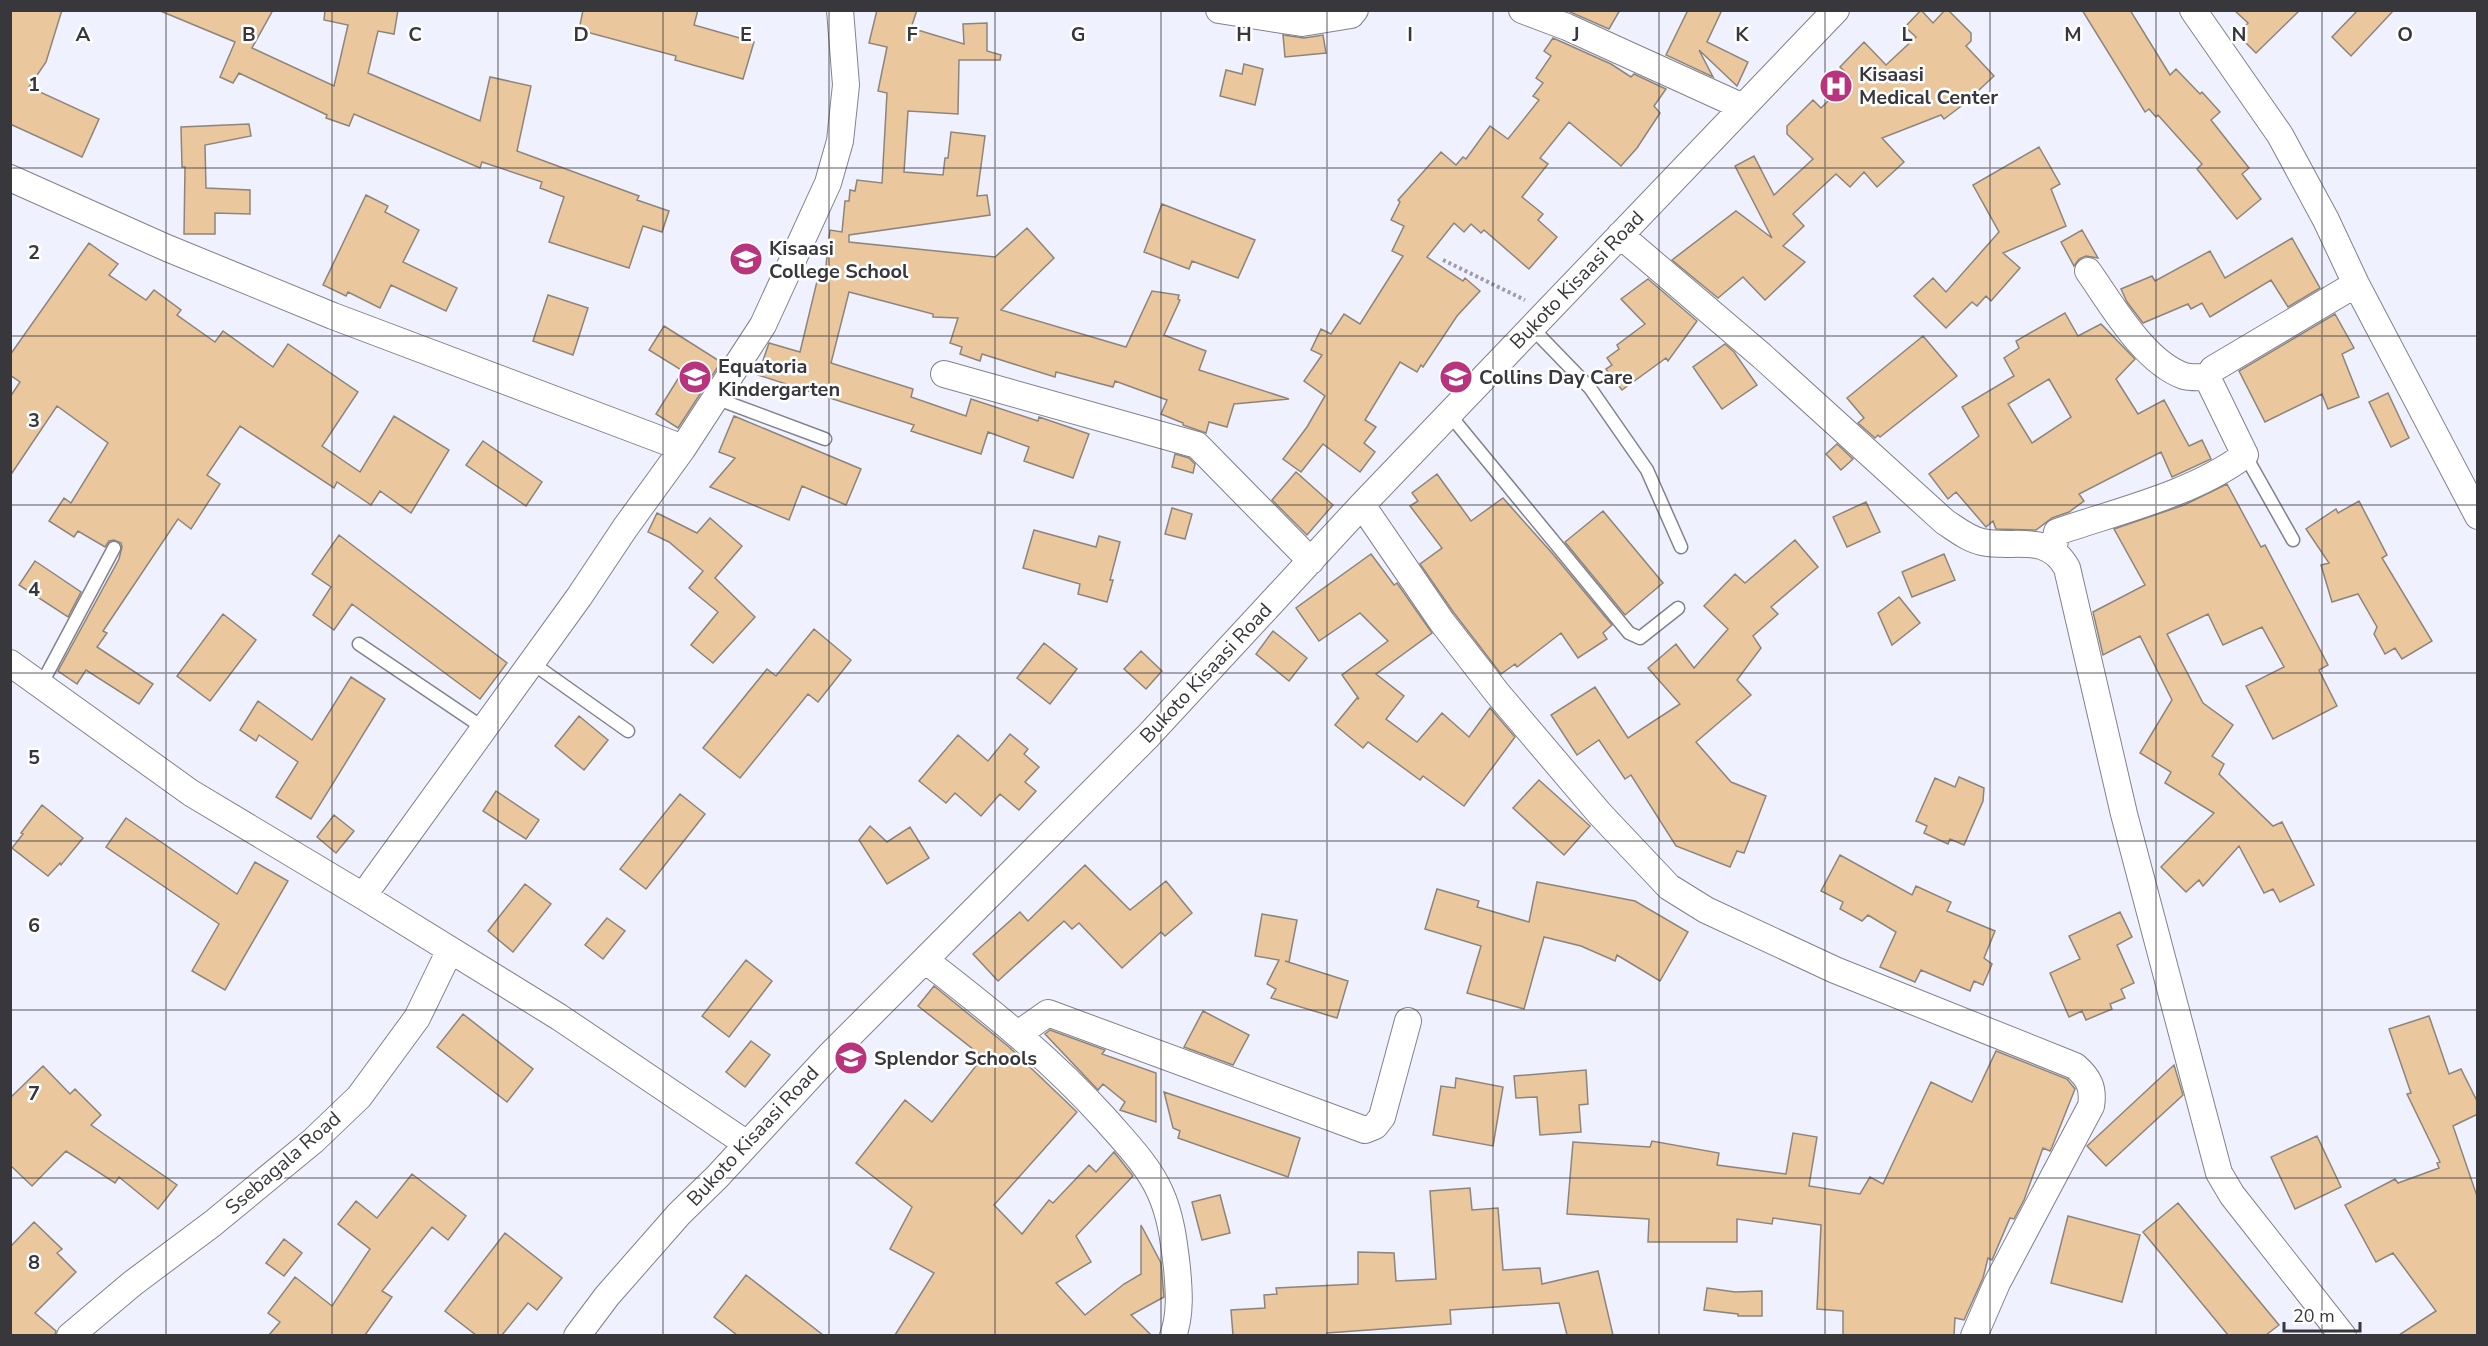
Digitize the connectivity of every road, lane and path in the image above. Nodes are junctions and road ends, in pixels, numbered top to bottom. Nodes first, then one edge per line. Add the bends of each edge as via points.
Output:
1 (840, 10) edge
2 (1219, 10) edge
3 (1355, 10) edge
4 (1522, 10) edge
5 (1836, 10) edge
6 (2193, 10) edge
7 (1743, 107) junction
8 (10, 178) edge
9 (1620, 235) junction
10 (1443, 260) dead end
11 (2088, 271) dead end
12 (2356, 284) junction
13 (1539, 319) junction
14 (945, 374) dead end
15 (2207, 377) junction
16 (715, 398) junction
17 (1449, 414) junction
18 (825, 439) dead end
19 (683, 448) junction
20 (2245, 455) junction
21 (1362, 505) junction
22 (2478, 516) edge
23 (2293, 540) dead end
24 (1681, 547) dead end
25 (114, 548) dead end
26 (2053, 550) junction
27 (1311, 561) junction
28 (1678, 608) dead end
29 (359, 644) dead end
30 (10, 663) edge
31 (532, 663) junction
32 (41, 685) junction
33 (485, 729) junction
34 (628, 731) dead end
35 (363, 896) junction
36 (450, 950) junction
37 (925, 960) junction
38 (1408, 1021) dead end
39 (1018, 1034) junction
40 (747, 1144) junction
41 (588, 1332) edge
42 (70, 1335) edge
43 (1173, 1335) edge
44 (1974, 1335) edge
45 (2343, 1335) edge

1 - 16 street via 846,85 840,141 828,183 763,325
2 - 3 street via 1302,23 1351,15
4 - 7 street
5 - 7 street, Bukoto Kisaasi Road
6 - 12 street via 2280,135
7 - 9 street, Bukoto Kisaasi Road
8 - 19 street via 333,316
9 - 13 street, Bukoto Kisaasi Road
9 - 26 street via 1762,356 1945,522 1982,542 2037,544
10 - 13 path
11 - 15 street via 2156,360 2186,377
12 - 15 street via 2213,369
12 - 22 street
13 - 17 street, Bukoto Kisaasi Road
13 - 24 lane via 1647,470
14 - 27 street via 1197,445
15 - 20 street
16 - 18 lane
16 - 19 street
17 - 21 street, Bukoto Kisaasi Road
17 - 28 lane via 1629,633 1640,638
19 - 31 street
20 - 23 lane
20 - 26 street via 2228,468 2178,491 2057,532
21 - 27 street, Bukoto Kisaasi Road
21 - 44 street via 1442,622 1498,694 1600,814 1669,887 1706,910 1824,965 2076,1066 2085,1074 2093,1094 2091,1106 2002,1273
25 - 32 lane
26 - 45 street via 2067,568 2124,814 2219,1173 2232,1195
27 - 37 street, Bukoto Kisaasi Road via 1148,736
29 - 33 lane
30 - 32 street
31 - 33 street
31 - 34 lane
32 - 35 street via 191,793
33 - 35 street
35 - 36 street
36 - 40 street via 559,1017
36 - 42 street, Ssebagala Road via 417,1018 359,1097 313,1141
37 - 39 street
37 - 40 street, Bukoto Kisaasi Road
38 - 39 street via 1382,1117 1365,1130 1048,1013
39 - 43 street via 1072,1083 1125,1142 1160,1192 1170,1217 1179,1287
40 - 41 street, Bukoto Kisaasi Road via 607,1296

